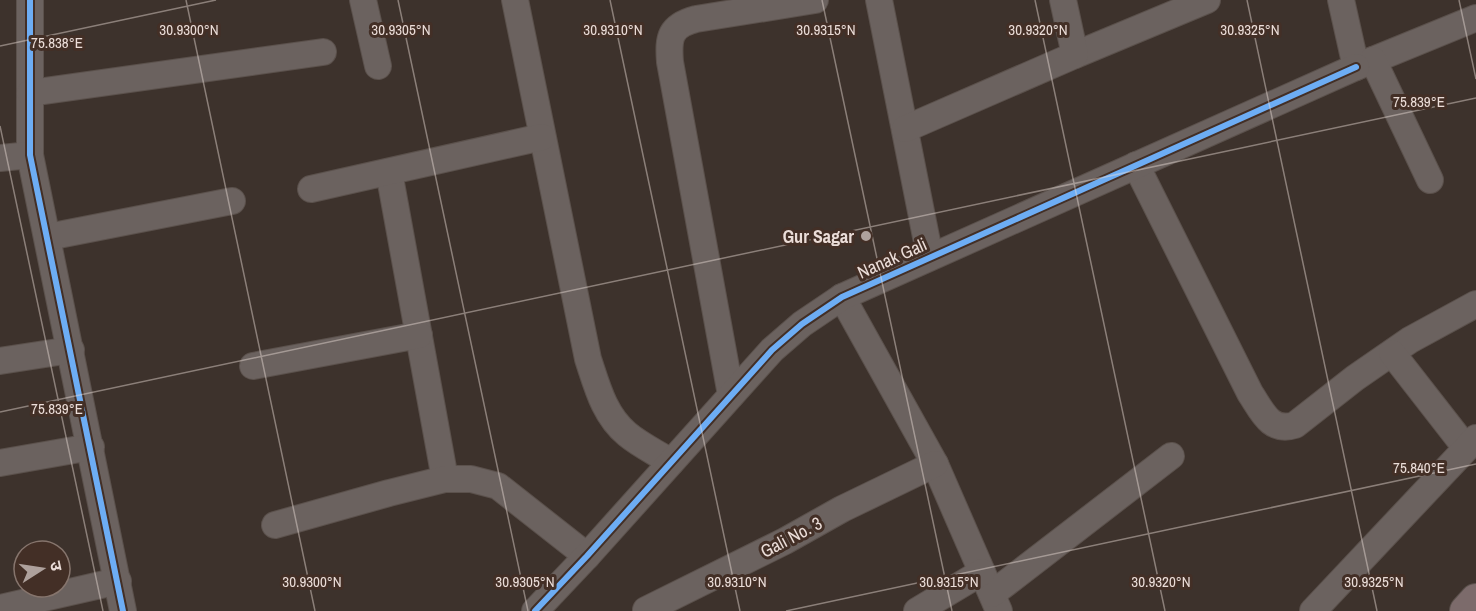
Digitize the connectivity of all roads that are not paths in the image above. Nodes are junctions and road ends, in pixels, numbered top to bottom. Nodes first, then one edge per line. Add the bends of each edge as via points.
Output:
1 (30, 0) edge
2 (363, 0) edge
3 (515, 0) edge
4 (815, 0) edge
5 (879, 0) edge
6 (1063, 0) edge
7 (1207, 0) edge
8 (1341, 0) edge
9 (1476, 18) edge
10 (323, 52) dead end
11 (1075, 55) junction
12 (1365, 63) junction
13 (378, 66) dead end
14 (30, 93) junction
15 (905, 129) junction
16 (542, 137) junction
17 (30, 155) junction
18 (0, 158) edge
19 (1136, 165) junction
20 (389, 172) junction
21 (1430, 180) dead end
22 (311, 189) dead end
23 (232, 201) dead end
24 (48, 237) junction
25 (930, 257) junction
26 (842, 297) junction
27 (1476, 304) edge
28 (418, 335) junction
29 (71, 350) junction
30 (1392, 353) junction
31 (0, 361) edge
32 (253, 366) dead end
33 (731, 394) junction
34 (1471, 443) edge
35 (91, 447) junction
36 (1171, 456) dead end
37 (671, 462) junction
38 (0, 463) edge
39 (935, 464) junction
40 (445, 479) junction
41 (275, 525) dead end
42 (587, 556) junction
43 (118, 581) junction
44 (991, 592) edge
45 (1476, 600) edge
46 (0, 608) edge
47 (646, 610) edge
48 (123, 611) edge
49 (535, 611) edge
50 (917, 611) edge
51 (1313, 611) edge
52 (1466, 611) edge

1 - 14 street
2 - 13 street
3 - 16 street
4 - 33 street via 696,19 682,23 670,38 670,62
5 - 15 street
6 - 11 street
7 - 11 street
8 - 12 street
9 - 12 street, Nanak Gali
10 - 14 street
11 - 15 street
12 - 19 street, Nanak Gali
12 - 21 street
14 - 17 street
15 - 25 street
16 - 20 street
16 - 37 street via 588,359 599,393 627,434
17 - 18 street
17 - 24 street
19 - 25 street, Nanak Gali
19 - 30 street via 1250,393 1276,426 1295,425
20 - 22 street
20 - 28 street
23 - 24 street
24 - 29 street
25 - 26 street, Nanak Gali
26 - 33 street, Nanak Gali via 772,350
26 - 39 street
27 - 30 street
28 - 32 street
28 - 40 street
29 - 31 street
29 - 35 street
30 - 34 street
33 - 37 street, Nanak Gali
34 - 51 street
35 - 38 street
35 - 43 street
36 - 44 street
37 - 42 street, Nanak Gali
39 - 44 street
39 - 47 street, Gali No. 3
40 - 41 street
40 - 42 street via 471,479 498,486
42 - 49 street, Nanak Gali
43 - 46 street
43 - 48 street
44 - 50 street
45 - 52 main road

